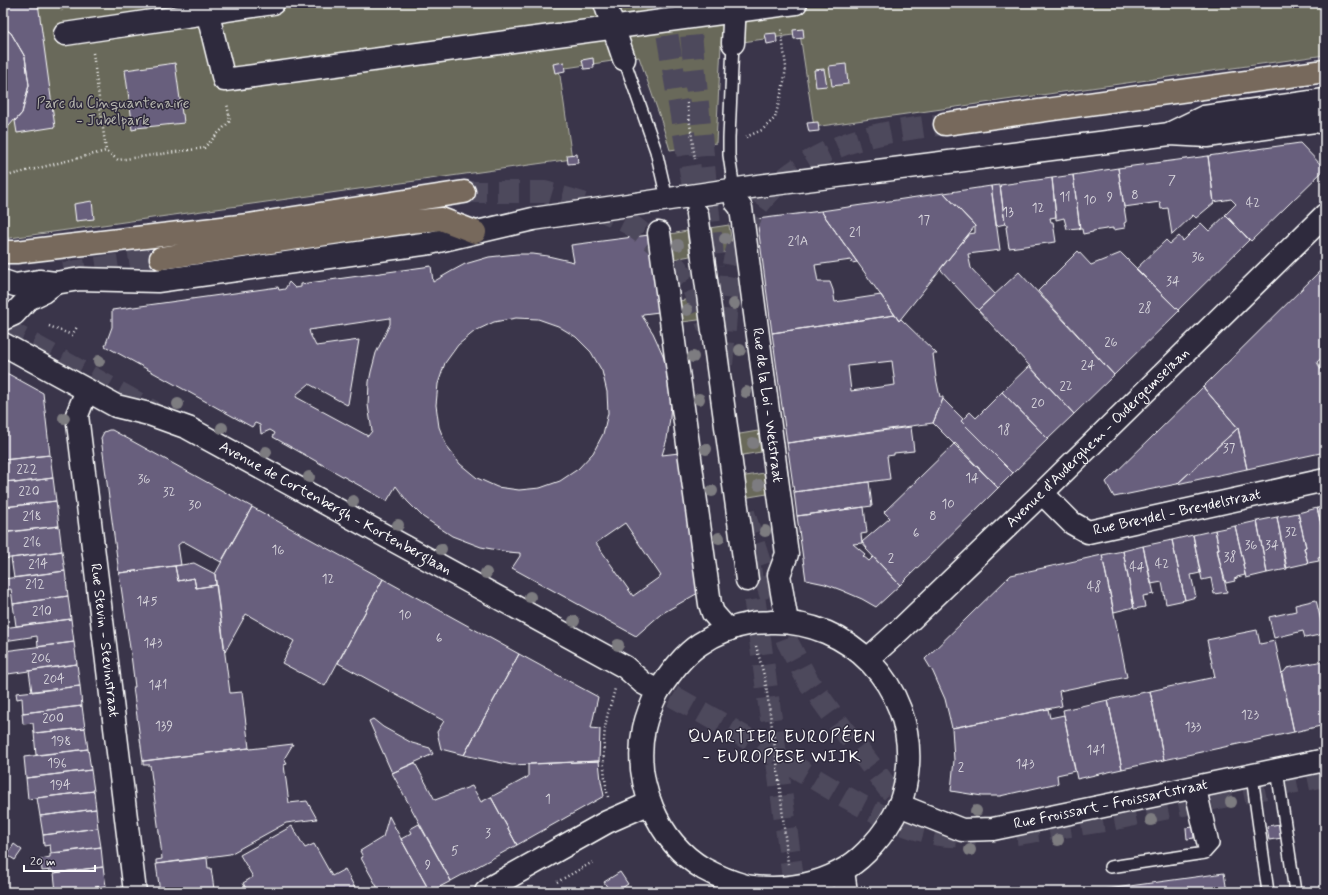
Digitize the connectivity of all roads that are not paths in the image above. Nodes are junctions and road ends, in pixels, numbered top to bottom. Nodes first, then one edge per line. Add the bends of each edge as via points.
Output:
1 (273, 3) edge
2 (605, 3) edge
3 (787, 4) edge
4 (735, 7) edge
5 (206, 8) edge
6 (613, 28) junction
7 (65, 34) dead end
8 (733, 43) joint
9 (624, 59) joint
10 (1325, 71) edge
11 (1325, 100) edge
12 (1325, 123) edge
13 (945, 124) tunnel mouth
14 (1170, 134) junction
15 (734, 190) junction
16 (464, 192) tunnel mouth
17 (668, 200) junction
18 (697, 214) tunnel mouth
19 (1325, 215) edge
20 (475, 232) junction
21 (659, 233) dead end
22 (3, 252) edge
23 (161, 258) tunnel mouth
24 (3, 281) edge
25 (55, 283) junction
26 (3, 319) edge
27 (3, 344) edge
28 (87, 390) junction
29 (1325, 480) edge
30 (1042, 494) junction
31 (747, 580) tunnel mouth
32 (787, 622) junction
33 (728, 630) junction
34 (868, 659) junction
35 (658, 691) junction
36 (1325, 760) edge
37 (1277, 770) junction
38 (1252, 776) junction
39 (1195, 788) junction
40 (650, 802) junction
41 (899, 805) junction
42 (1110, 867) dead end
43 (844, 882) edge
44 (747, 889) edge
45 (135, 892) edge
46 (486, 892) edge
47 (1268, 892) edge
48 (1295, 892) edge

1 - 5 street
2 - 6 street
3 - 4 street
4 - 6 street
4 - 8 street
5 - 6 street via 224,80
5 - 7 street
6 - 9 street
8 - 15 lane via 729,155
9 - 17 lane via 656,151
10 - 13 highway
11 - 14 street via 1204,117
12 - 14 street via 1315,121 1206,136
14 - 15 street
15 - 17 street
15 - 32 street, Rue de la Loi - Wetstraat via 740,208 787,554 779,575
16 - 22 highway via 248,225
17 - 20 street via 533,219
18 - 31 street
19 - 30 street, Avenue d'Auderghem - Oudergemselaan
20 - 23 highway via 441,219
20 - 25 street via 430,243 157,281 80,279
21 - 33 street via 710,604 713,613
24 - 25 street via 14,285 39,281
25 - 26 street via 28,299 14,314
27 - 28 street, Avenue de Cortenbergh - Kortenberglaan
28 - 35 street, Avenue de Cortenbergh - Kortenberglaan via 116,406 188,428 625,668 643,683
28 - 45 street, Rue Stevin - Stevinstraat via 77,415
29 - 30 street, Rue Breydel - Breydelstraat via 1088,532 1072,522
30 - 34 street, Avenue d'Auderghem - Oudergemselaan
32 - 33 street via 752,623
32 - 34 street via 817,628 844,640
33 - 35 street via 699,644 676,665
34 - 41 street via 894,694 906,730 909,749 907,778
35 - 40 street via 649,709 641,748 645,788
36 - 37 street, Rue Froissart - Froissartstraat
37 - 38 street, Rue Froissart - Froissartstraat
37 - 48 lane
38 - 39 street, Rue Froissart - Froissartstraat
38 - 47 lane
39 - 41 street, Rue Froissart - Froissartstraat via 993,829 962,830
39 - 42 lane via 1213,844 1205,853
40 - 44 street via 663,828 681,850 703,868
40 - 46 street via 608,822
41 - 43 street via 885,831
43 - 44 street

